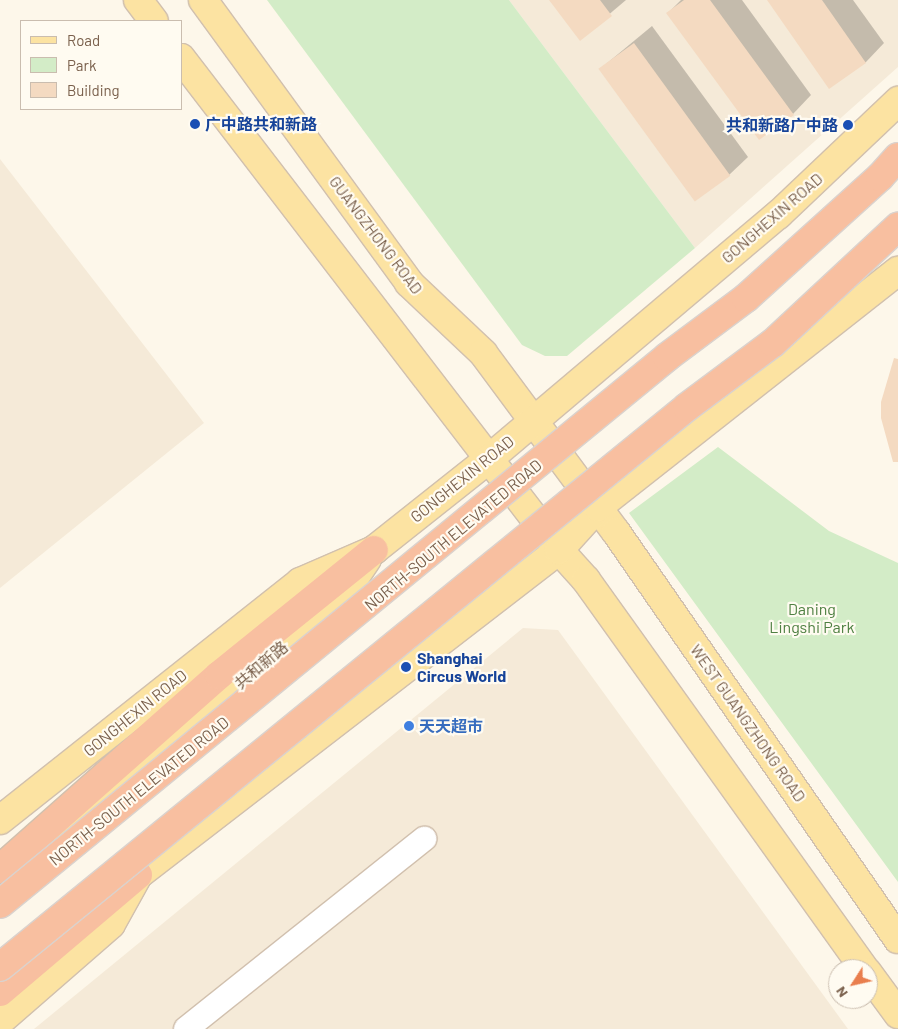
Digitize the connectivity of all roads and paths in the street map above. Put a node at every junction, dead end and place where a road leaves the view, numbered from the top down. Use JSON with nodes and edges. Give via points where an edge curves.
{"nodes":[{"id":1,"x":138,"y":0,"type":"edge"},
{"id":2,"x":203,"y":0,"type":"edge"},
{"id":3,"x":153,"y":20,"type":"edge"},
{"id":4,"x":182,"y":59,"type":"edge"},
{"id":5,"x":898,"y":101,"type":"edge"},
{"id":6,"x":898,"y":157,"type":"edge"},
{"id":7,"x":898,"y":227,"type":"edge"},
{"id":8,"x":898,"y":271,"type":"edge"},
{"id":9,"x":532,"y":421,"type":"junction"},
{"id":10,"x":490,"y":458,"type":"junction"},
{"id":11,"x":598,"y":507,"type":"junction"},
{"id":12,"x":374,"y":550,"type":"junction"},
{"id":13,"x":559,"y":550,"type":"junction"},
{"id":14,"x":0,"y":820,"type":"edge"},
{"id":15,"x":424,"y":839,"type":"dead end"},
{"id":16,"x":0,"y":869,"type":"edge"},
{"id":17,"x":138,"y":875,"type":"junction"},
{"id":18,"x":0,"y":886,"type":"edge"},
{"id":19,"x":0,"y":904,"type":"edge"},
{"id":20,"x":898,"y":940,"type":"edge"},
{"id":21,"x":858,"y":959,"type":"edge"},
{"id":22,"x":0,"y":968,"type":"edge"},
{"id":23,"x":878,"y":987,"type":"edge"},
{"id":24,"x":0,"y":992,"type":"edge"},
{"id":25,"x":898,"y":1014,"type":"edge"},
{"id":26,"x":0,"y":1021,"type":"edge"},
{"id":27,"x":186,"y":1029,"type":"edge"}],
"edges":[{"from":1,"to":3,"type":"main road"},
{"from":2,"to":9,"type":"main road","name":"GUANGZHONG ROAD","via":[[409,283],[482,353]]},
{"from":4,"to":10,"type":"main road"},
{"from":5,"to":9,"type":"main road","name":"GONGHEXIN ROAD","via":[[778,215]]},
{"from":6,"to":19,"type":"highway","name":"NORTH-SOUTH ELEVATED ROAD","bridge":true,"via":[[746,298],[667,357]]},
{"from":7,"to":22,"type":"highway","bridge":true,"via":[[773,343],[686,407]]},
{"from":8,"to":11,"type":"main road"},
{"from":9,"to":10,"type":"main road","name":"GONGHEXIN ROAD"},
{"from":9,"to":11,"type":"main road","name":"GUANGZHONG ROAD"},
{"from":10,"to":12,"type":"main road","name":"GONGHEXIN ROAD"},
{"from":10,"to":13,"type":"main road"},
{"from":11,"to":13,"type":"main road"},
{"from":11,"to":20,"type":"main road","name":"WEST GUANGZHONG ROAD"},
{"from":12,"to":14,"type":"main road","name":"GONGHEXIN ROAD","via":[[300,582]]},
{"from":12,"to":16,"type":"highway","via":[[219,675]]},
{"from":12,"to":18,"type":"main road","name":"共和新路","via":[[343,595]]},
{"from":13,"to":17,"type":"main road"},
{"from":13,"to":21,"type":"main road","via":[[586,580]]},
{"from":15,"to":27,"type":"street"},
{"from":17,"to":22,"type":"main road","via":[[70,911]]},
{"from":17,"to":24,"type":"highway"},
{"from":17,"to":26,"type":"main road","via":[[110,924]]},
{"from":23,"to":25,"type":"main road"}]}
